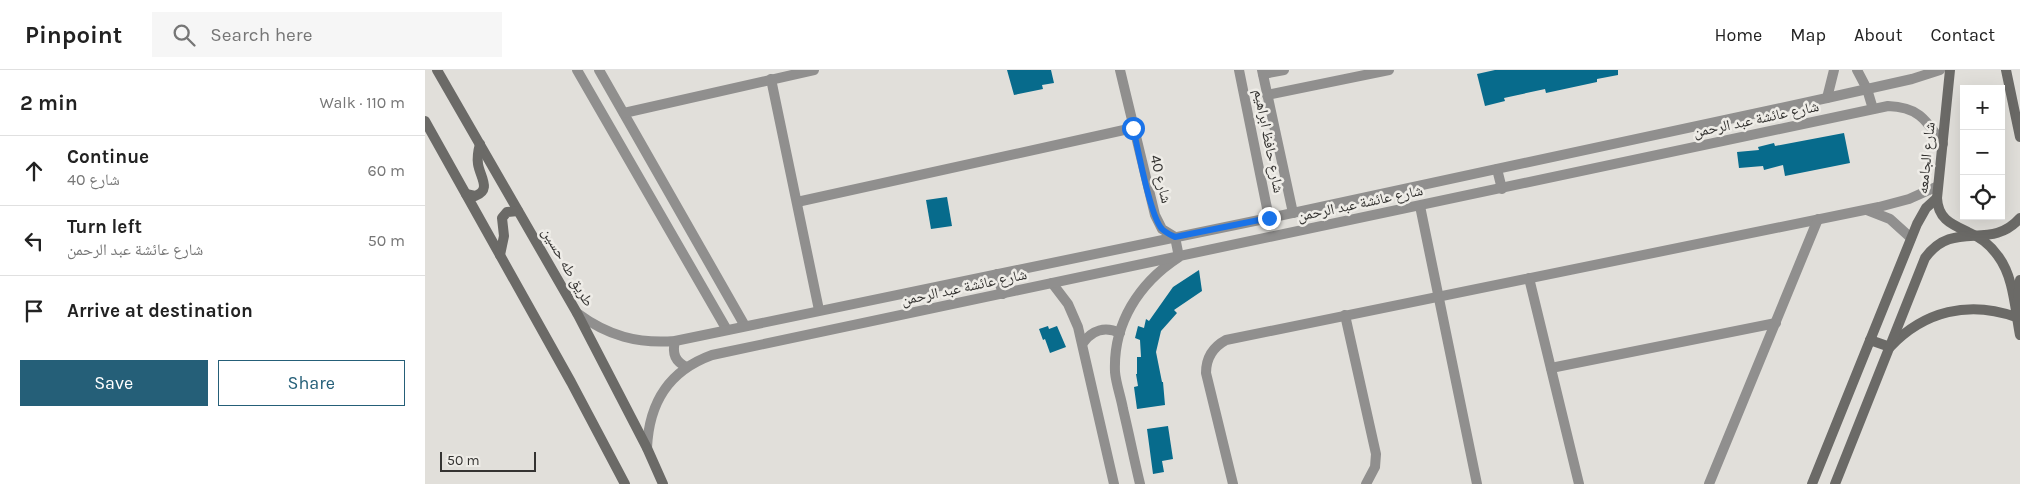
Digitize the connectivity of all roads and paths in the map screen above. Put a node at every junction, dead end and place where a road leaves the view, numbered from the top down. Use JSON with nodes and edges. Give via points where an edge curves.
{"nodes":[{"id":1,"x":437,"y":70,"type":"edge"},
{"id":2,"x":577,"y":70,"type":"edge"},
{"id":3,"x":599,"y":70,"type":"edge"},
{"id":4,"x":814,"y":70,"type":"edge"},
{"id":5,"x":1120,"y":70,"type":"edge"},
{"id":6,"x":1239,"y":70,"type":"edge"},
{"id":7,"x":1284,"y":70,"type":"edge"},
{"id":8,"x":1389,"y":70,"type":"edge"},
{"id":9,"x":1834,"y":70,"type":"edge"},
{"id":10,"x":1857,"y":70,"type":"edge"},
{"id":11,"x":1940,"y":70,"type":"edge"},
{"id":12,"x":1950,"y":70,"type":"edge"},
{"id":13,"x":2006,"y":70,"type":"edge"},
{"id":14,"x":1262,"y":72,"type":"edge"},
{"id":15,"x":771,"y":80,"type":"junction"},
{"id":16,"x":1867,"y":89,"type":"junction"},
{"id":17,"x":1267,"y":95,"type":"junction"},
{"id":18,"x":1827,"y":98,"type":"junction"},
{"id":19,"x":1873,"y":109,"type":"junction"},
{"id":20,"x":624,"y":113,"type":"junction"},
{"id":21,"x":425,"y":121,"type":"edge"},
{"id":22,"x":1133,"y":128,"type":"junction"},
{"id":23,"x":2020,"y":138,"type":"edge"},
{"id":24,"x":480,"y":144,"type":"junction"},
{"id":25,"x":1943,"y":144,"type":"junction"},
{"id":26,"x":1497,"y":169,"type":"junction"},
{"id":27,"x":1938,"y":186,"type":"junction"},
{"id":28,"x":1502,"y":189,"type":"junction"},
{"id":29,"x":466,"y":194,"type":"junction"},
{"id":30,"x":1937,"y":198,"type":"junction"},
{"id":31,"x":797,"y":202,"type":"junction"},
{"id":32,"x":1419,"y":206,"type":"junction"},
{"id":33,"x":1864,"y":210,"type":"junction"},
{"id":34,"x":519,"y":211,"type":"junction"},
{"id":35,"x":1293,"y":213,"type":"junction"},
{"id":36,"x":1269,"y":218,"type":"junction"},
{"id":37,"x":2020,"y":218,"type":"edge"},
{"id":38,"x":1818,"y":219,"type":"junction"},
{"id":39,"x":1976,"y":236,"type":"junction"},
{"id":40,"x":1175,"y":237,"type":"junction"},
{"id":41,"x":1911,"y":238,"type":"junction"},
{"id":42,"x":500,"y":254,"type":"junction"},
{"id":43,"x":1179,"y":257,"type":"junction"},
{"id":44,"x":997,"y":274,"type":"junction"},
{"id":45,"x":1529,"y":278,"type":"junction"},
{"id":46,"x":2020,"y":280,"type":"edge"},
{"id":47,"x":1052,"y":283,"type":"junction"},
{"id":48,"x":1003,"y":294,"type":"junction"},
{"id":49,"x":1438,"y":296,"type":"junction"},
{"id":50,"x":819,"y":310,"type":"junction"},
{"id":51,"x":577,"y":313,"type":"junction"},
{"id":52,"x":1345,"y":316,"type":"junction"},
{"id":53,"x":2016,"y":317,"type":"junction"},
{"id":54,"x":1776,"y":323,"type":"junction"},
{"id":55,"x":745,"y":326,"type":"junction"},
{"id":56,"x":727,"y":330,"type":"junction"},
{"id":57,"x":1120,"y":333,"type":"junction"},
{"id":58,"x":2020,"y":335,"type":"edge"},
{"id":59,"x":1870,"y":340,"type":"junction"},
{"id":60,"x":675,"y":341,"type":"junction"},
{"id":61,"x":1083,"y":343,"type":"junction"},
{"id":62,"x":1890,"y":348,"type":"junction"},
{"id":63,"x":687,"y":366,"type":"junction"},
{"id":64,"x":1551,"y":368,"type":"junction"},
{"id":65,"x":647,"y":448,"type":"junction"},
{"id":66,"x":625,"y":484,"type":"edge"},
{"id":67,"x":663,"y":484,"type":"edge"},
{"id":68,"x":1114,"y":484,"type":"edge"},
{"id":69,"x":1140,"y":484,"type":"edge"},
{"id":70,"x":1233,"y":484,"type":"edge"},
{"id":71,"x":1366,"y":484,"type":"edge"},
{"id":72,"x":1477,"y":484,"type":"edge"},
{"id":73,"x":1579,"y":484,"type":"edge"},
{"id":74,"x":1709,"y":484,"type":"edge"},
{"id":75,"x":1812,"y":484,"type":"edge"},
{"id":76,"x":1835,"y":484,"type":"edge"}],
"edges":[{"from":1,"to":24,"type":"street","name":"طريق طه حسين"},
{"from":2,"to":56,"type":"street"},
{"from":3,"to":20,"type":"street"},
{"from":4,"to":15,"type":"street"},
{"from":5,"to":22,"type":"street","name":"شارع 40"},
{"from":6,"to":36,"type":"street","name":"شارع حافظ ابراهيم"},
{"from":7,"to":14,"type":"street"},
{"from":8,"to":17,"type":"street"},
{"from":9,"to":18,"type":"street"},
{"from":10,"to":16,"type":"street"},
{"from":11,"to":16,"type":"street","name":"شارع عائشة عبد الرحمن"},
{"from":12,"to":25,"type":"street","name":"شارع الجامعه"},
{"from":13,"to":23,"type":"street"},
{"from":14,"to":17,"type":"street","name":"شارع حافظ ابراهيم"},
{"from":15,"to":20,"type":"street"},
{"from":15,"to":31,"type":"street"},
{"from":16,"to":18,"type":"street","name":"شارع عائشة عبد الرحمن"},
{"from":16,"to":19,"type":"street"},
{"from":17,"to":35,"type":"street","name":"شارع حافظ ابراهيم"},
{"from":18,"to":26,"type":"street","name":"شارع عائشة عبد الرحمن"},
{"from":19,"to":25,"type":"street","name":"شارع عائشة عبد الرحمن","via":[[1903,107],[1917,112]]},
{"from":19,"to":28,"type":"street","name":"شارع عائشة عبد الرحمن"},
{"from":20,"to":55,"type":"street"},
{"from":21,"to":29,"type":"street"},
{"from":22,"to":31,"type":"street"},
{"from":22,"to":40,"type":"street","name":"شارع 40","via":[[1155,215],[1162,229]]},
{"from":24,"to":29,"type":"street","via":[[477,158],[484,187],[475,196]]},
{"from":24,"to":34,"type":"street","name":"طريق طه حسين"},
{"from":25,"to":27,"type":"street","name":"شارع الجامعه"},
{"from":26,"to":28,"type":"street"},
{"from":26,"to":35,"type":"street","name":"شارع عائشة عبد الرحمن"},
{"from":27,"to":30,"type":"street","name":"شارع الجامعه"},
{"from":27,"to":33,"type":"street","via":[[1909,199]]},
{"from":28,"to":32,"type":"street","name":"شارع عائشة عبد الرحمن"},
{"from":29,"to":42,"type":"street"},
{"from":30,"to":39,"type":"street","name":"شارع الجامعه","via":[[1938,209],[1946,221]]},
{"from":30,"to":41,"type":"street","via":[[1921,216]]},
{"from":31,"to":50,"type":"street"},
{"from":32,"to":43,"type":"street","name":"شارع عائشة عبد الرحمن"},
{"from":32,"to":49,"type":"street"},
{"from":33,"to":38,"type":"street"},
{"from":33,"to":41,"type":"street","via":[[1890,219]]},
{"from":34,"to":42,"type":"street","via":[[507,212],[502,218],[504,236]]},
{"from":34,"to":51,"type":"street","name":"طريق طه حسين"},
{"from":35,"to":36,"type":"street","name":"شارع عائشة عبد الرحمن"},
{"from":36,"to":40,"type":"street","name":"شارع عائشة عبد الرحمن"},
{"from":37,"to":39,"type":"street","via":[[2002,231]]},
{"from":38,"to":45,"type":"street"},
{"from":38,"to":54,"type":"street"},
{"from":39,"to":53,"type":"street","name":"شارع الجامعه","via":[[1992,248],[2007,272]]},
{"from":39,"to":62,"type":"street","via":[[1951,237],[1925,258]]},
{"from":40,"to":43,"type":"street"},
{"from":40,"to":44,"type":"street","name":"شارع عائشة عبد الرحمن"},
{"from":41,"to":59,"type":"street"},
{"from":42,"to":66,"type":"street"},
{"from":43,"to":47,"type":"street","name":"شارع عائشة عبد الرحمن"},
{"from":43,"to":57,"type":"street","via":[[1145,284],[1130,307]]},
{"from":44,"to":48,"type":"street"},
{"from":44,"to":50,"type":"street","name":"شارع عائشة عبد الرحمن"},
{"from":45,"to":49,"type":"street"},
{"from":45,"to":64,"type":"street"},
{"from":46,"to":53,"type":"street"},
{"from":47,"to":48,"type":"street","name":"شارع عائشة عبد الرحمن"},
{"from":47,"to":61,"type":"street","via":[[1073,315]]},
{"from":48,"to":63,"type":"street","name":"شارع عائشة عبد الرحمن","via":[[712,355]]},
{"from":49,"to":52,"type":"street"},
{"from":49,"to":72,"type":"street"},
{"from":50,"to":55,"type":"street","name":"شارع عائشة عبد الرحمن"},
{"from":51,"to":60,"type":"street","name":"شارع عائشة عبد الرحمن","via":[[623,338],[641,342]]},
{"from":51,"to":65,"type":"street","name":"طريق طه حسين"},
{"from":52,"to":70,"type":"street","via":[[1226,340],[1212,350],[1206,373]]},
{"from":52,"to":71,"type":"street","via":[[1376,454],[1375,467]]},
{"from":53,"to":58,"type":"street","name":"شارع الجامعه"},
{"from":53,"to":62,"type":"street","via":[[1985,309],[1953,310],[1918,323]]},
{"from":54,"to":64,"type":"street"},
{"from":54,"to":74,"type":"street"},
{"from":55,"to":56,"type":"street","name":"شارع عائشة عبد الرحمن"},
{"from":56,"to":60,"type":"street","name":"شارع عائشة عبد الرحمن"},
{"from":57,"to":61,"type":"street","via":[[1108,329],[1096,331]]},
{"from":57,"to":69,"type":"street","via":[[1115,374]]},
{"from":59,"to":62,"type":"street"},
{"from":59,"to":75,"type":"street"},
{"from":60,"to":63,"type":"street","via":[[675,354],[679,362]]},
{"from":61,"to":68,"type":"street"},
{"from":62,"to":76,"type":"street"},
{"from":63,"to":65,"type":"street","name":"شارع عائشة عبد الرحمن","via":[[657,402],[651,417]]},
{"from":64,"to":73,"type":"street"},
{"from":65,"to":67,"type":"street","name":"طريق طه حسين"}]}
